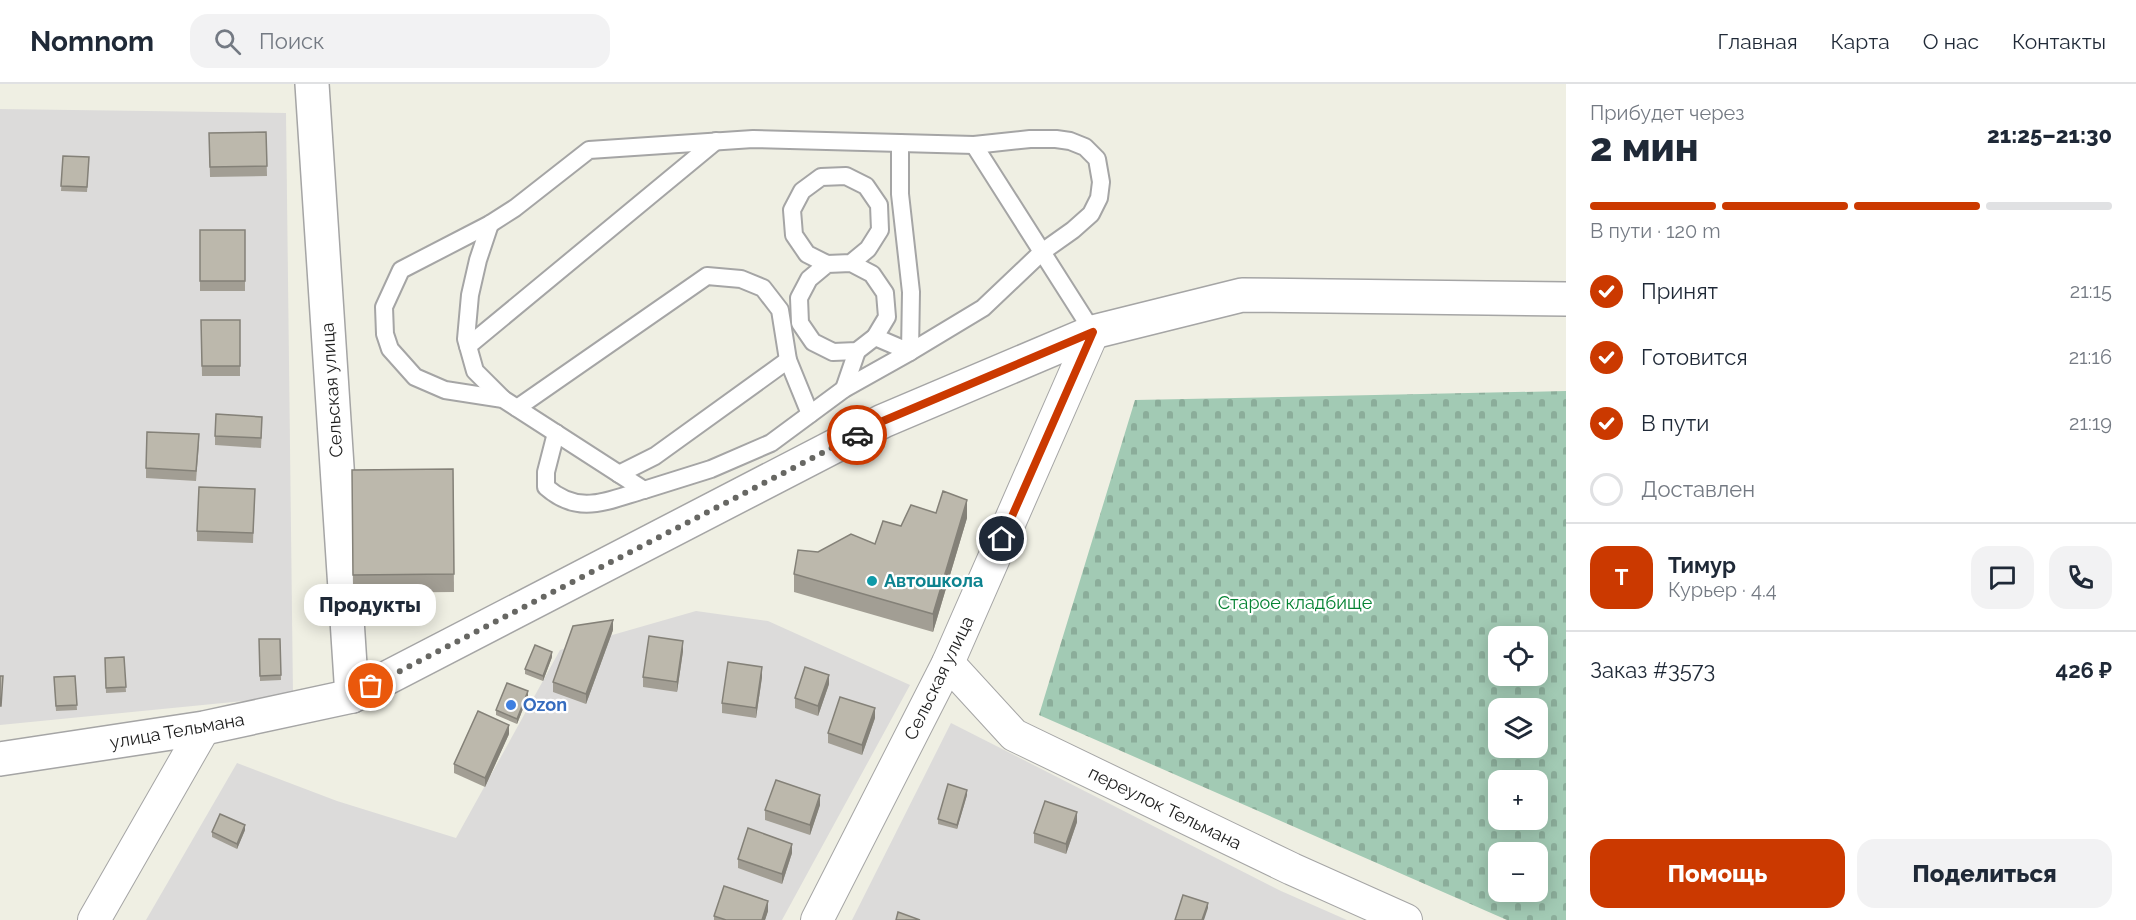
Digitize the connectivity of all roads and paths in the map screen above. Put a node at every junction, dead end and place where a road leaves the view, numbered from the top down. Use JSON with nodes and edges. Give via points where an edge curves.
{"nodes":[{"id":1,"x":312,"y":84,"type":"edge"},
{"id":2,"x":716,"y":141,"type":"junction"},
{"id":3,"x":900,"y":143,"type":"junction"},
{"id":4,"x":974,"y":145,"type":"junction"},
{"id":5,"x":490,"y":224,"type":"junction"},
{"id":6,"x":1042,"y":252,"type":"junction"},
{"id":7,"x":851,"y":262,"type":"junction"},
{"id":8,"x":826,"y":264,"type":"junction"},
{"id":9,"x":1566,"y":299,"type":"edge"},
{"id":10,"x":1093,"y":332,"type":"junction"},
{"id":11,"x":875,"y":337,"type":"junction"},
{"id":12,"x":468,"y":346,"type":"junction"},
{"id":13,"x":857,"y":351,"type":"junction"},
{"id":14,"x":910,"y":352,"type":"junction"},
{"id":15,"x":788,"y":360,"type":"junction"},
{"id":16,"x":844,"y":389,"type":"junction"},
{"id":17,"x":510,"y":403,"type":"junction"},
{"id":18,"x":810,"y":414,"type":"junction"},
{"id":19,"x":556,"y":433,"type":"junction"},
{"id":20,"x":619,"y":474,"type":"junction"},
{"id":21,"x":644,"y":490,"type":"junction"},
{"id":22,"x":948,"y":663,"type":"junction"},
{"id":23,"x":352,"y":696,"type":"junction"},
{"id":24,"x":204,"y":728,"type":"junction"},
{"id":25,"x":0,"y":759,"type":"edge"},
{"id":26,"x":94,"y":920,"type":"edge"},
{"id":27,"x":817,"y":920,"type":"edge"},
{"id":28,"x":1406,"y":920,"type":"edge"}],
"edges":[{"from":1,"to":23,"type":"street","name":"Сельская улица"},
{"from":2,"to":3,"type":"lane"},
{"from":2,"to":5,"type":"lane","via":[[589,150]]},
{"from":2,"to":12,"type":"lane"},
{"from":3,"to":4,"type":"lane"},
{"from":3,"to":14,"type":"lane"},
{"from":4,"to":6,"type":"lane"},
{"from":4,"to":6,"type":"lane","via":[[1056,139],[1084,147],[1097,159],[1101,183],[1091,214]]},
{"from":5,"to":12,"type":"lane","via":[[470,295]]},
{"from":5,"to":17,"type":"lane","via":[[401,270],[384,307],[385,334],[390,349],[415,377],[446,390]]},
{"from":6,"to":10,"type":"lane"},
{"from":6,"to":14,"type":"lane","via":[[983,308]]},
{"from":7,"to":8,"type":"lane"},
{"from":7,"to":8,"type":"lane","via":[[868,249],[880,230],[879,205],[866,186],[846,176],[821,177],[802,191],[792,210],[794,235],[807,254]]},
{"from":7,"to":11,"type":"lane","via":[[872,274],[885,292],[887,317]]},
{"from":8,"to":13,"type":"lane","via":[[809,279],[799,298],[800,323],[813,342],[833,352]]},
{"from":9,"to":10,"type":"street","name":"улица Тельмана","via":[[1242,295]]},
{"from":10,"to":22,"type":"street","name":"Сельская улица"},
{"from":10,"to":23,"type":"street","name":"улица Тельмана","via":[[883,421]]},
{"from":11,"to":13,"type":"lane"},
{"from":11,"to":14,"type":"lane"},
{"from":12,"to":17,"type":"lane","via":[[475,371]]},
{"from":13,"to":16,"type":"lane"},
{"from":14,"to":16,"type":"lane"},
{"from":15,"to":17,"type":"lane","via":[[780,310],[763,288],[741,279],[707,276]]},
{"from":15,"to":18,"type":"lane"},
{"from":15,"to":20,"type":"lane","via":[[655,456]]},
{"from":16,"to":18,"type":"lane"},
{"from":17,"to":19,"type":"lane"},
{"from":18,"to":21,"type":"lane","via":[[771,443],[711,469]]},
{"from":19,"to":20,"type":"lane"},
{"from":19,"to":21,"type":"lane","via":[[546,486],[556,496],[572,504],[589,505]]},
{"from":20,"to":21,"type":"lane"},
{"from":22,"to":27,"type":"street","name":"Сельская улица"},
{"from":22,"to":28,"type":"street","name":"переулок Тельмана","via":[[1014,735]]},
{"from":23,"to":24,"type":"street","name":"улица Тельмана"},
{"from":24,"to":25,"type":"street","name":"улица Тельмана"},
{"from":24,"to":26,"type":"street"}]}
